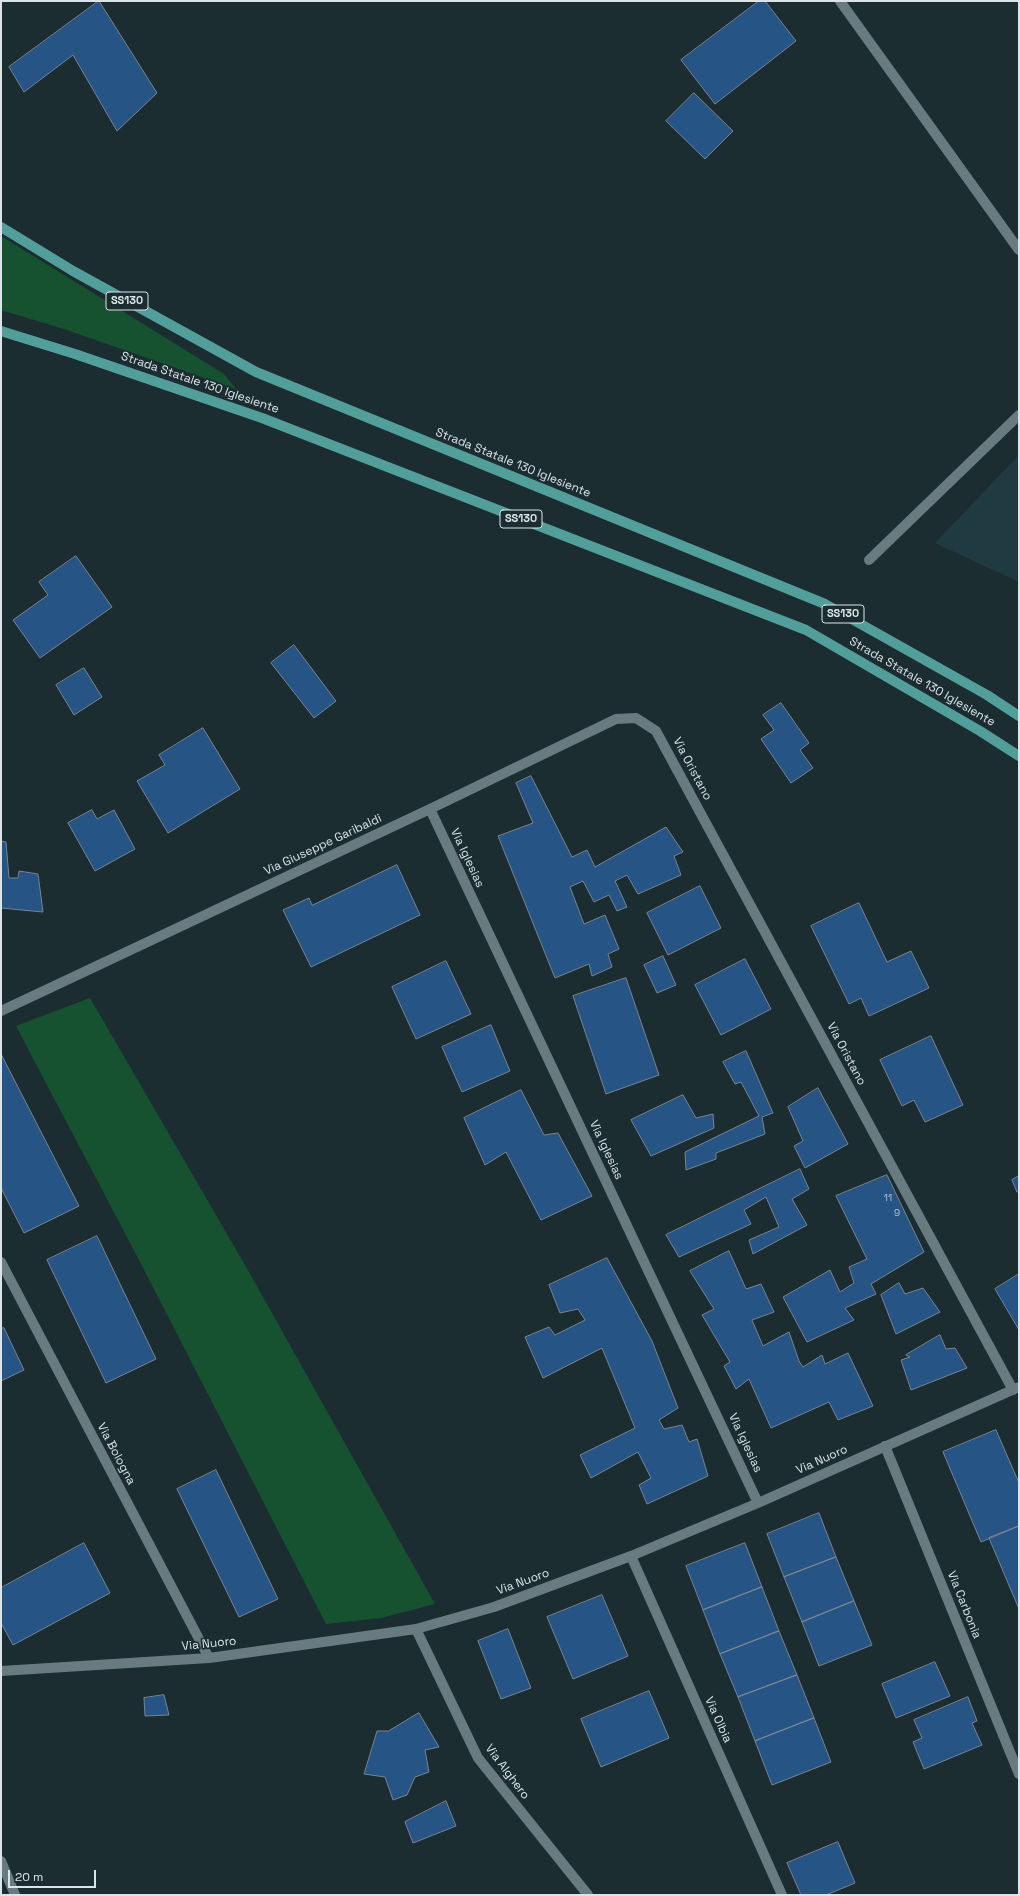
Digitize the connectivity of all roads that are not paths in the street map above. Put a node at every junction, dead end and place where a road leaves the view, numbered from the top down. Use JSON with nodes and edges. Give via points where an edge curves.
{"nodes":[{"id":1,"x":840,"y":1,"type":"edge"},
{"id":2,"x":1,"y":227,"type":"edge"},
{"id":3,"x":1019,"y":250,"type":"edge"},
{"id":4,"x":1,"y":331,"type":"edge"},
{"id":5,"x":1019,"y":415,"type":"edge"},
{"id":6,"x":869,"y":560,"type":"dead end"},
{"id":7,"x":1019,"y":716,"type":"edge"},
{"id":8,"x":656,"y":731,"type":"joint"},
{"id":9,"x":1019,"y":756,"type":"edge"},
{"id":10,"x":430,"y":809,"type":"junction"},
{"id":11,"x":1,"y":1011,"type":"edge"},
{"id":12,"x":1,"y":1262,"type":"edge"},
{"id":13,"x":5,"y":1281,"type":"edge"},
{"id":14,"x":1016,"y":1389,"type":"edge"},
{"id":15,"x":885,"y":1446,"type":"junction"},
{"id":16,"x":758,"y":1503,"type":"junction"},
{"id":17,"x":631,"y":1556,"type":"junction"},
{"id":18,"x":416,"y":1629,"type":"junction"},
{"id":19,"x":209,"y":1658,"type":"junction"},
{"id":20,"x":1,"y":1671,"type":"edge"},
{"id":21,"x":1019,"y":1774,"type":"edge"},
{"id":22,"x":1,"y":1861,"type":"edge"},
{"id":23,"x":15,"y":1895,"type":"edge"},
{"id":24,"x":588,"y":1895,"type":"edge"},
{"id":25,"x":782,"y":1895,"type":"edge"}],
"edges":[{"from":1,"to":3,"type":"street"},
{"from":2,"to":7,"type":"main road","name":"Strada Statale 130 Iglesiente","number":"SS130","via":[[73,271],[256,372],[825,604],[987,695]]},
{"from":4,"to":9,"type":"main road","name":"Strada Statale 130 Iglesiente","number":"SS130","via":[[262,418],[806,630]]},
{"from":5,"to":6,"type":"street"},
{"from":8,"to":10,"type":"street","name":"Via Giuseppe Garibaldi","via":[[636,718],[616,719]]},
{"from":8,"to":14,"type":"street","name":"Via Oristano"},
{"from":10,"to":11,"type":"street","name":"Via Giuseppe Garibaldi"},
{"from":10,"to":16,"type":"street","name":"Via Iglesias"},
{"from":12,"to":13,"type":"street","name":"Via Bologna"},
{"from":13,"to":19,"type":"street","name":"Via Bologna"},
{"from":14,"to":15,"type":"street","name":"Via Nuoro"},
{"from":15,"to":16,"type":"street","name":"Via Nuoro"},
{"from":15,"to":21,"type":"street","name":"Via Carbonia"},
{"from":16,"to":17,"type":"street","name":"Via Nuoro"},
{"from":17,"to":18,"type":"street","name":"Via Nuoro","via":[[494,1607]]},
{"from":17,"to":25,"type":"street","name":"Via Olbia"},
{"from":18,"to":19,"type":"street","name":"Via Nuoro"},
{"from":18,"to":24,"type":"street","name":"Via Alghero","via":[[478,1758]]},
{"from":19,"to":20,"type":"street","name":"Via Nuoro"},
{"from":22,"to":23,"type":"street"}]}
